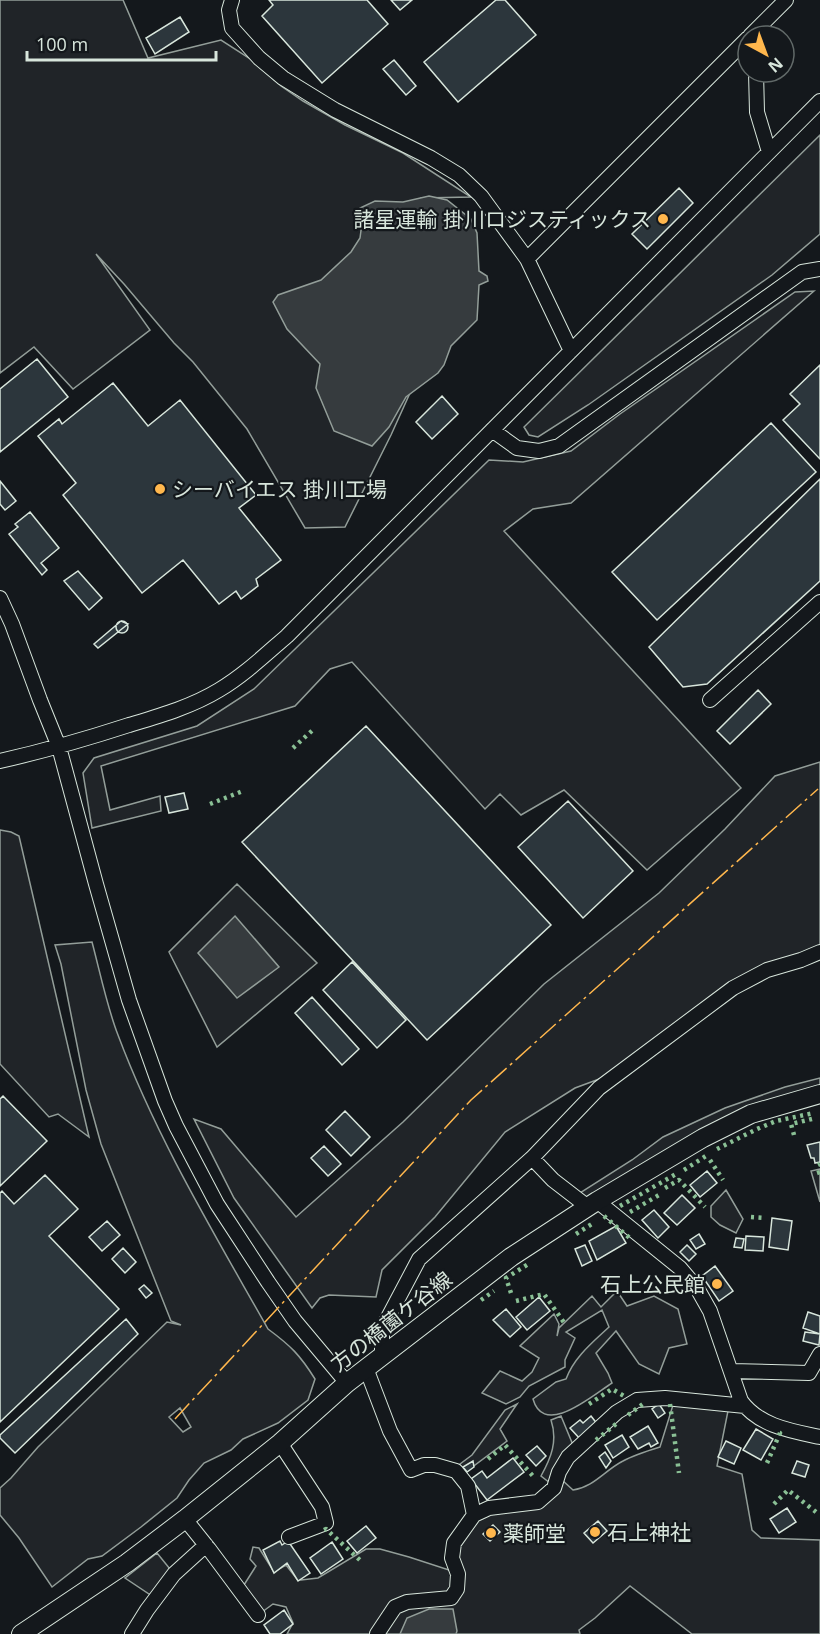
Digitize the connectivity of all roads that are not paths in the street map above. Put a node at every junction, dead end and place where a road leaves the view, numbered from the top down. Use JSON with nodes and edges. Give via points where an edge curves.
{"nodes":[{"id":1,"x":232,"y":0,"type":"edge"},
{"id":2,"x":786,"y":0,"type":"edge"},
{"id":3,"x":763,"y":24,"type":"edge"},
{"id":4,"x":736,"y":51,"type":"edge"},
{"id":5,"x":756,"y":84,"type":"edge"},
{"id":6,"x":820,"y":101,"type":"edge"},
{"id":7,"x":769,"y":152,"type":"junction"},
{"id":8,"x":527,"y":259,"type":"junction"},
{"id":9,"x":820,"y":269,"type":"edge"},
{"id":10,"x":571,"y":351,"type":"junction"},
{"id":11,"x":492,"y":430,"type":"junction"},
{"id":12,"x":0,"y":598,"type":"edge"},
{"id":13,"x":820,"y":602,"type":"edge"},
{"id":14,"x":710,"y":700,"type":"dead end"},
{"id":15,"x":59,"y":747,"type":"junction"},
{"id":16,"x":0,"y":761,"type":"edge"},
{"id":17,"x":820,"y":952,"type":"edge"},
{"id":18,"x":820,"y":1094,"type":"edge"},
{"id":19,"x":532,"y":1158,"type":"junction"},
{"id":20,"x":592,"y":1204,"type":"junction"},
{"id":21,"x":820,"y":1354,"type":"edge"},
{"id":22,"x":382,"y":1356,"type":"junction"},
{"id":23,"x":366,"y":1368,"type":"junction"},
{"id":24,"x":731,"y":1371,"type":"junction"},
{"id":25,"x":347,"y":1383,"type":"junction"},
{"id":26,"x":745,"y":1406,"type":"junction"},
{"id":27,"x":820,"y":1437,"type":"edge"},
{"id":28,"x":280,"y":1443,"type":"junction"},
{"id":29,"x":474,"y":1515,"type":"junction"},
{"id":30,"x":185,"y":1519,"type":"junction"},
{"id":31,"x":289,"y":1537,"type":"dead end"},
{"id":32,"x":206,"y":1545,"type":"junction"},
{"id":33,"x":258,"y":1615,"type":"dead end"},
{"id":34,"x":21,"y":1634,"type":"edge"},
{"id":35,"x":132,"y":1634,"type":"edge"},
{"id":36,"x":377,"y":1634,"type":"edge"}],
"edges":[{"from":1,"to":8,"type":"street","via":[[232,28],[259,58],[335,110],[459,175],[481,196]]},
{"from":2,"to":3,"type":"street"},
{"from":4,"to":8,"type":"street"},
{"from":5,"to":7,"type":"street","via":[[757,112]]},
{"from":6,"to":7,"type":"street"},
{"from":7,"to":10,"type":"street"},
{"from":8,"to":10,"type":"street"},
{"from":9,"to":11,"type":"street","via":[[802,272],[559,446],[539,451],[517,448]]},
{"from":10,"to":11,"type":"street"},
{"from":11,"to":15,"type":"street","via":[[253,666],[193,704]]},
{"from":12,"to":15,"type":"street"},
{"from":13,"to":14,"type":"street"},
{"from":15,"to":16,"type":"street"},
{"from":15,"to":25,"type":"street","via":[[129,1000],[176,1126],[217,1204],[268,1282]]},
{"from":17,"to":19,"type":"street","via":[[767,970],[733,988],[599,1088]]},
{"from":18,"to":20,"type":"main road","name":"方の橋薗ケ谷線","via":[[751,1114],[702,1138]]},
{"from":19,"to":20,"type":"street","via":[[554,1180]]},
{"from":19,"to":22,"type":"street","via":[[419,1259],[382,1329]]},
{"from":20,"to":22,"type":"main road","name":"方の橋薗ケ谷線","via":[[511,1257]]},
{"from":20,"to":24,"type":"street","via":[[680,1268],[697,1288],[710,1311]]},
{"from":21,"to":24,"type":"street","via":[[808,1373]]},
{"from":22,"to":23,"type":"main road","name":"方の橋薗ケ谷線"},
{"from":23,"to":25,"type":"main road","name":"方の橋薗ケ谷線"},
{"from":23,"to":29,"type":"street","via":[[390,1431],[411,1470],[435,1465],[456,1471],[468,1486]]},
{"from":24,"to":26,"type":"street"},
{"from":25,"to":28,"type":"main road","name":"方の橋薗ケ谷線"},
{"from":26,"to":27,"type":"street","via":[[765,1422]]},
{"from":26,"to":29,"type":"street","via":[[665,1398],[637,1400],[617,1412],[568,1457],[554,1488],[538,1502],[489,1508]]},
{"from":28,"to":30,"type":"main road","name":"方の橋薗ケ谷線"},
{"from":28,"to":31,"type":"street","via":[[322,1507],[326,1523]]},
{"from":29,"to":36,"type":"street","via":[[454,1543],[452,1558],[458,1574],[457,1589],[451,1598],[395,1606]]},
{"from":30,"to":32,"type":"street"},
{"from":30,"to":34,"type":"main road","name":"方の橋薗ケ谷線"},
{"from":32,"to":33,"type":"street"},
{"from":32,"to":35,"type":"street","via":[[174,1574]]}]}
